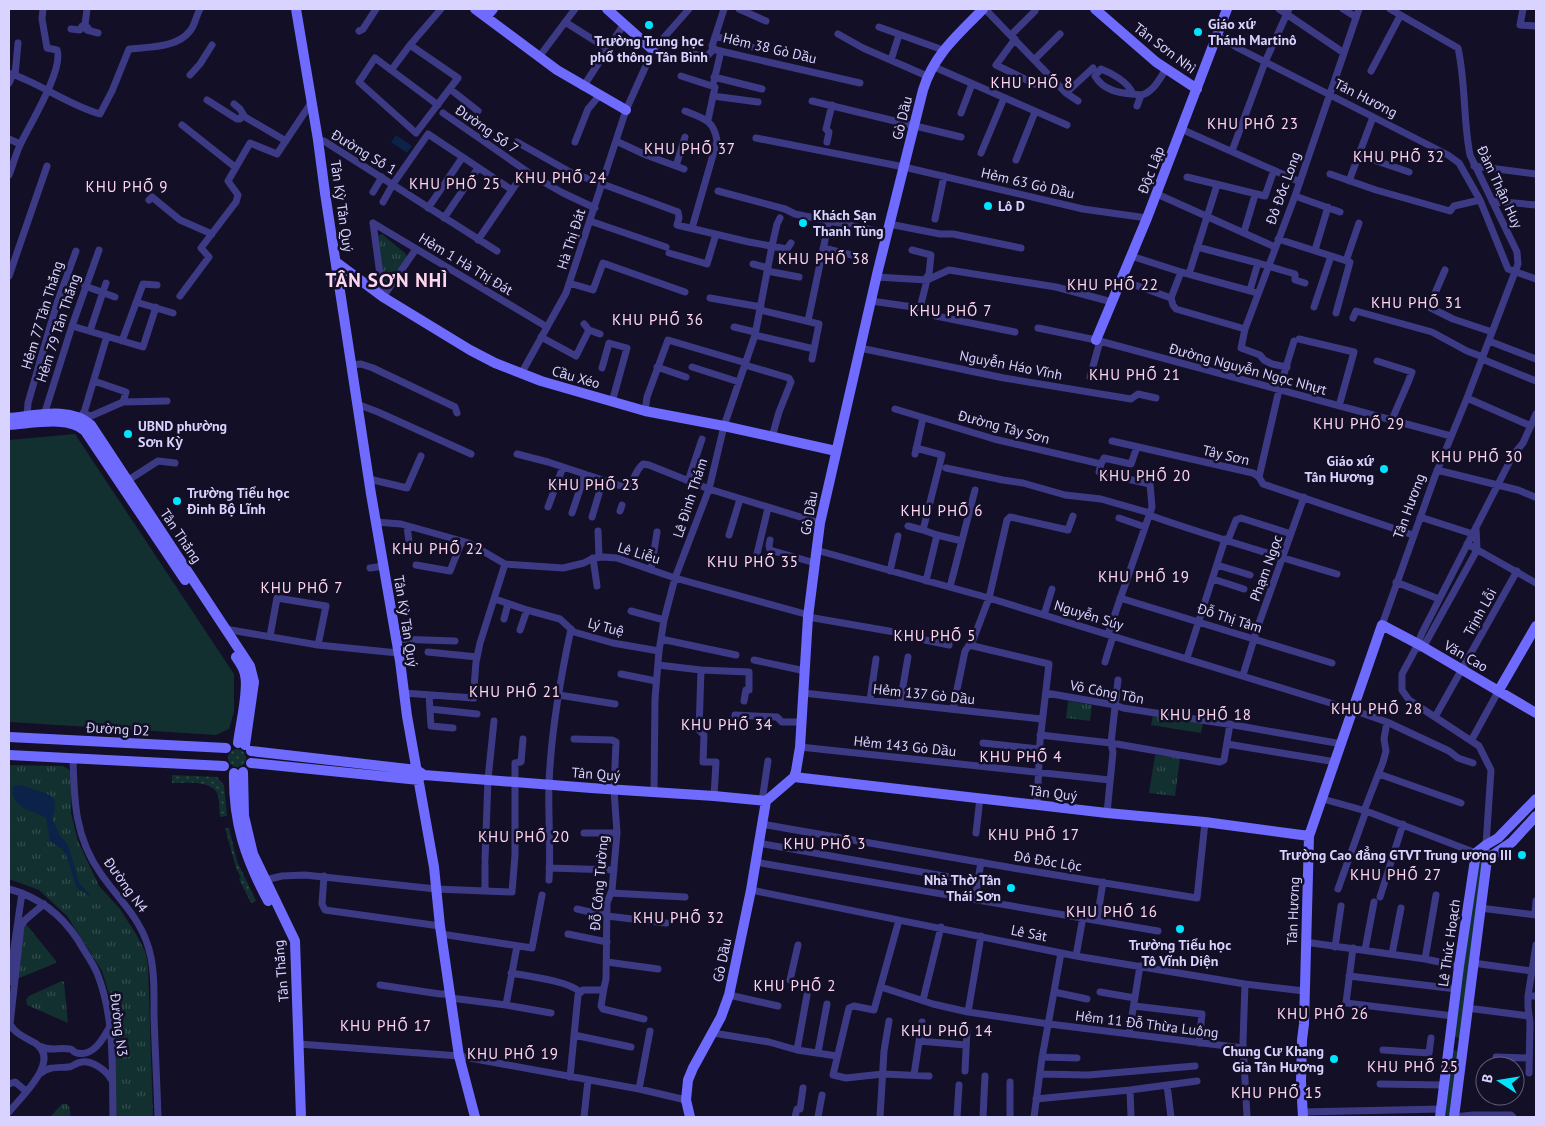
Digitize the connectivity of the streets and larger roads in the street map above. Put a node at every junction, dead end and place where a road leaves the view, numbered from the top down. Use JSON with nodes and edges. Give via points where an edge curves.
{"nodes":[{"id":1,"x":42,"y":9,"type":"edge"},
{"id":2,"x":87,"y":9,"type":"edge"},
{"id":3,"x":198,"y":9,"type":"edge"},
{"id":4,"x":296,"y":9,"type":"edge"},
{"id":5,"x":376,"y":9,"type":"edge"},
{"id":6,"x":441,"y":9,"type":"edge"},
{"id":7,"x":493,"y":9,"type":"edge"},
{"id":8,"x":575,"y":9,"type":"edge"},
{"id":9,"x":608,"y":9,"type":"edge"},
{"id":10,"x":689,"y":9,"type":"edge"},
{"id":11,"x":724,"y":9,"type":"edge"},
{"id":12,"x":739,"y":9,"type":"edge"},
{"id":13,"x":984,"y":9,"type":"edge"},
{"id":14,"x":1095,"y":9,"type":"edge"},
{"id":15,"x":1228,"y":9,"type":"edge"},
{"id":16,"x":1279,"y":9,"type":"edge"},
{"id":17,"x":1343,"y":9,"type":"edge"},
{"id":18,"x":1359,"y":9,"type":"edge"},
{"id":19,"x":1390,"y":9,"type":"edge"},
{"id":20,"x":1523,"y":9,"type":"edge"},
{"id":21,"x":1035,"y":11,"type":"dead end"},
{"id":22,"x":482,"y":12,"type":"edge"},
{"id":23,"x":1288,"y":12,"type":"edge"},
{"id":24,"x":1400,"y":16,"type":"junction"},
{"id":25,"x":1356,"y":17,"type":"junction"},
{"id":26,"x":766,"y":21,"type":"dead end"},
{"id":27,"x":565,"y":22,"type":"junction"},
{"id":28,"x":624,"y":24,"type":"junction"},
{"id":29,"x":85,"y":25,"type":"junction"},
{"id":30,"x":1536,"y":26,"type":"edge"},
{"id":31,"x":879,"y":27,"type":"dead end"},
{"id":32,"x":71,"y":29,"type":"dead end"},
{"id":33,"x":359,"y":31,"type":"dead end"},
{"id":34,"x":98,"y":33,"type":"dead end"},
{"id":35,"x":838,"y":34,"type":"dead end"},
{"id":36,"x":1060,"y":34,"type":"dead end"},
{"id":37,"x":899,"y":35,"type":"junction"},
{"id":38,"x":715,"y":36,"type":"junction"},
{"id":39,"x":1217,"y":36,"type":"junction"},
{"id":40,"x":1013,"y":37,"type":"junction"},
{"id":41,"x":18,"y":43,"type":"dead end"},
{"id":42,"x":212,"y":45,"type":"dead end"},
{"id":43,"x":410,"y":45,"type":"junction"},
{"id":44,"x":752,"y":47,"type":"dead end"},
{"id":45,"x":713,"y":48,"type":"junction"},
{"id":46,"x":608,"y":49,"type":"junction"},
{"id":47,"x":653,"y":50,"type":"junction"},
{"id":48,"x":943,"y":50,"type":"junction"},
{"id":49,"x":721,"y":51,"type":"junction"},
{"id":50,"x":689,"y":53,"type":"dead end"},
{"id":51,"x":1344,"y":53,"type":"junction"},
{"id":52,"x":539,"y":57,"type":"junction"},
{"id":53,"x":891,"y":60,"type":"junction"},
{"id":54,"x":1034,"y":60,"type":"junction"},
{"id":55,"x":1265,"y":62,"type":"junction"},
{"id":56,"x":1093,"y":68,"type":"dead end"},
{"id":57,"x":392,"y":69,"type":"junction"},
{"id":58,"x":1166,"y":69,"type":"junction"},
{"id":59,"x":930,"y":71,"type":"junction"},
{"id":60,"x":1371,"y":71,"type":"dead end"},
{"id":61,"x":12,"y":74,"type":"edge"},
{"id":62,"x":190,"y":75,"type":"dead end"},
{"id":63,"x":681,"y":76,"type":"dead end"},
{"id":64,"x":714,"y":77,"type":"junction"},
{"id":65,"x":860,"y":83,"type":"dead end"},
{"id":66,"x":9,"y":84,"type":"edge"},
{"id":67,"x":972,"y":84,"type":"junction"},
{"id":68,"x":1037,"y":85,"type":"dead end"},
{"id":69,"x":583,"y":86,"type":"junction"},
{"id":70,"x":714,"y":86,"type":"junction"},
{"id":71,"x":762,"y":88,"type":"dead end"},
{"id":72,"x":1197,"y":88,"type":"junction"},
{"id":73,"x":450,"y":89,"type":"junction"},
{"id":74,"x":48,"y":91,"type":"junction"},
{"id":75,"x":1066,"y":93,"type":"junction"},
{"id":76,"x":1133,"y":94,"type":"junction"},
{"id":77,"x":1141,"y":95,"type":"junction"},
{"id":78,"x":1330,"y":95,"type":"junction"},
{"id":79,"x":599,"y":96,"type":"junction"},
{"id":80,"x":713,"y":96,"type":"junction"},
{"id":81,"x":1004,"y":98,"type":"junction"},
{"id":82,"x":207,"y":100,"type":"dead end"},
{"id":83,"x":812,"y":101,"type":"dead end"},
{"id":84,"x":1078,"y":101,"type":"dead end"},
{"id":85,"x":758,"y":102,"type":"dead end"},
{"id":86,"x":311,"y":103,"type":"junction"},
{"id":87,"x":234,"y":104,"type":"dead end"},
{"id":88,"x":438,"y":105,"type":"junction"},
{"id":89,"x":832,"y":106,"type":"junction"},
{"id":90,"x":1137,"y":106,"type":"dead end"},
{"id":91,"x":626,"y":110,"type":"junction"},
{"id":92,"x":478,"y":111,"type":"dead end"},
{"id":93,"x":685,"y":111,"type":"dead end"},
{"id":94,"x":1035,"y":112,"type":"junction"},
{"id":95,"x":443,"y":113,"type":"dead end"},
{"id":96,"x":960,"y":113,"type":"dead end"},
{"id":97,"x":243,"y":114,"type":"junction"},
{"id":98,"x":1373,"y":117,"type":"junction"},
{"id":99,"x":708,"y":120,"type":"junction"},
{"id":100,"x":182,"y":125,"type":"dead end"},
{"id":101,"x":914,"y":125,"type":"junction"},
{"id":102,"x":1067,"y":125,"type":"dead end"},
{"id":103,"x":1182,"y":129,"type":"junction"},
{"id":104,"x":685,"y":137,"type":"dead end"},
{"id":105,"x":961,"y":137,"type":"dead end"},
{"id":106,"x":756,"y":138,"type":"dead end"},
{"id":107,"x":9,"y":139,"type":"edge"},
{"id":108,"x":318,"y":140,"type":"junction"},
{"id":109,"x":286,"y":141,"type":"junction"},
{"id":110,"x":616,"y":141,"type":"junction"},
{"id":111,"x":517,"y":142,"type":"dead end"},
{"id":112,"x":575,"y":142,"type":"dead end"},
{"id":113,"x":827,"y":142,"type":"dead end"},
{"id":114,"x":20,"y":144,"type":"junction"},
{"id":115,"x":1232,"y":151,"type":"junction"},
{"id":116,"x":980,"y":153,"type":"dead end"},
{"id":117,"x":1359,"y":156,"type":"junction"},
{"id":118,"x":1470,"y":156,"type":"junction"},
{"id":119,"x":462,"y":158,"type":"junction"},
{"id":120,"x":1016,"y":160,"type":"dead end"},
{"id":121,"x":1459,"y":163,"type":"junction"},
{"id":122,"x":47,"y":166,"type":"dead end"},
{"id":123,"x":676,"y":166,"type":"junction"},
{"id":124,"x":1474,"y":166,"type":"junction"},
{"id":125,"x":235,"y":167,"type":"junction"},
{"id":126,"x":904,"y":167,"type":"junction"},
{"id":127,"x":478,"y":168,"type":"junction"},
{"id":128,"x":684,"y":169,"type":"dead end"},
{"id":129,"x":1274,"y":170,"type":"junction"},
{"id":130,"x":525,"y":171,"type":"junction"},
{"id":131,"x":1409,"y":172,"type":"dead end"},
{"id":132,"x":1330,"y":174,"type":"dead end"},
{"id":133,"x":1536,"y":174,"type":"edge"},
{"id":134,"x":9,"y":175,"type":"edge"},
{"id":135,"x":944,"y":176,"type":"junction"},
{"id":136,"x":382,"y":177,"type":"junction"},
{"id":137,"x":1187,"y":177,"type":"dead end"},
{"id":138,"x":1350,"y":181,"type":"junction"},
{"id":139,"x":1300,"y":182,"type":"junction"},
{"id":140,"x":393,"y":184,"type":"junction"},
{"id":141,"x":603,"y":184,"type":"junction"},
{"id":142,"x":1217,"y":185,"type":"junction"},
{"id":143,"x":512,"y":190,"type":"junction"},
{"id":144,"x":718,"y":191,"type":"dead end"},
{"id":145,"x":373,"y":192,"type":"dead end"},
{"id":146,"x":1157,"y":194,"type":"junction"},
{"id":147,"x":1255,"y":195,"type":"junction"},
{"id":148,"x":1295,"y":196,"type":"junction"},
{"id":149,"x":149,"y":200,"type":"dead end"},
{"id":150,"x":1480,"y":200,"type":"junction"},
{"id":151,"x":1492,"y":201,"type":"junction"},
{"id":152,"x":383,"y":202,"type":"dead end"},
{"id":153,"x":1536,"y":206,"type":"edge"},
{"id":154,"x":428,"y":208,"type":"junction"},
{"id":155,"x":595,"y":208,"type":"junction"},
{"id":156,"x":1328,"y":208,"type":"junction"},
{"id":157,"x":1340,"y":212,"type":"dead end"},
{"id":158,"x":1206,"y":216,"type":"junction"},
{"id":159,"x":444,"y":218,"type":"junction"},
{"id":160,"x":780,"y":218,"type":"dead end"},
{"id":161,"x":1148,"y":218,"type":"junction"},
{"id":162,"x":935,"y":219,"type":"dead end"},
{"id":163,"x":590,"y":221,"type":"junction"},
{"id":164,"x":829,"y":221,"type":"junction"},
{"id":165,"x":1358,"y":223,"type":"dead end"},
{"id":166,"x":692,"y":228,"type":"junction"},
{"id":167,"x":888,"y":229,"type":"junction"},
{"id":168,"x":1244,"y":232,"type":"junction"},
{"id":169,"x":212,"y":234,"type":"junction"},
{"id":170,"x":716,"y":234,"type":"junction"},
{"id":171,"x":1278,"y":239,"type":"junction"},
{"id":172,"x":478,"y":240,"type":"junction"},
{"id":173,"x":791,"y":243,"type":"dead end"},
{"id":174,"x":772,"y":246,"type":"junction"},
{"id":175,"x":1197,"y":247,"type":"junction"},
{"id":176,"x":1274,"y":247,"type":"junction"},
{"id":177,"x":823,"y":248,"type":"junction"},
{"id":178,"x":1021,"y":248,"type":"dead end"},
{"id":179,"x":416,"y":249,"type":"junction"},
{"id":180,"x":99,"y":250,"type":"dead end"},
{"id":181,"x":912,"y":250,"type":"dead end"},
{"id":182,"x":1315,"y":250,"type":"junction"},
{"id":183,"x":76,"y":251,"type":"dead end"},
{"id":184,"x":497,"y":251,"type":"dead end"},
{"id":185,"x":856,"y":256,"type":"dead end"},
{"id":186,"x":1132,"y":256,"type":"junction"},
{"id":187,"x":1331,"y":256,"type":"junction"},
{"id":188,"x":1346,"y":261,"type":"junction"},
{"id":189,"x":336,"y":262,"type":"junction"},
{"id":190,"x":1258,"y":263,"type":"junction"},
{"id":191,"x":754,"y":264,"type":"dead end"},
{"id":192,"x":1267,"y":266,"type":"junction"},
{"id":193,"x":768,"y":269,"type":"junction"},
{"id":194,"x":1444,"y":270,"type":"dead end"},
{"id":195,"x":1181,"y":272,"type":"junction"},
{"id":196,"x":1516,"y":272,"type":"junction"},
{"id":197,"x":1189,"y":274,"type":"junction"},
{"id":198,"x":9,"y":276,"type":"edge"},
{"id":199,"x":799,"y":277,"type":"dead end"},
{"id":200,"x":876,"y":277,"type":"junction"},
{"id":201,"x":1536,"y":279,"type":"edge"},
{"id":202,"x":926,"y":280,"type":"junction"},
{"id":203,"x":1121,"y":280,"type":"junction"},
{"id":204,"x":106,"y":283,"type":"dead end"},
{"id":205,"x":570,"y":283,"type":"junction"},
{"id":206,"x":1305,"y":283,"type":"dead end"},
{"id":207,"x":157,"y":285,"type":"dead end"},
{"id":208,"x":85,"y":286,"type":"junction"},
{"id":209,"x":1250,"y":290,"type":"junction"},
{"id":210,"x":685,"y":292,"type":"dead end"},
{"id":211,"x":102,"y":293,"type":"junction"},
{"id":212,"x":1258,"y":293,"type":"junction"},
{"id":213,"x":180,"y":296,"type":"dead end"},
{"id":214,"x":115,"y":297,"type":"dead end"},
{"id":215,"x":383,"y":297,"type":"junction"},
{"id":216,"x":710,"y":298,"type":"dead end"},
{"id":217,"x":1171,"y":298,"type":"junction"},
{"id":218,"x":871,"y":301,"type":"junction"},
{"id":219,"x":136,"y":302,"type":"junction"},
{"id":220,"x":1112,"y":302,"type":"junction"},
{"id":221,"x":156,"y":307,"type":"junction"},
{"id":222,"x":1314,"y":307,"type":"dead end"},
{"id":223,"x":920,"y":308,"type":"junction"},
{"id":224,"x":760,"y":309,"type":"junction"},
{"id":225,"x":173,"y":313,"type":"dead end"},
{"id":226,"x":1336,"y":313,"type":"dead end"},
{"id":227,"x":1353,"y":318,"type":"dead end"},
{"id":228,"x":808,"y":321,"type":"junction"},
{"id":229,"x":72,"y":326,"type":"junction"},
{"id":230,"x":734,"y":326,"type":"dead end"},
{"id":231,"x":547,"y":327,"type":"junction"},
{"id":232,"x":1038,"y":328,"type":"dead end"},
{"id":233,"x":1245,"y":329,"type":"junction"},
{"id":234,"x":90,"y":331,"type":"junction"},
{"id":235,"x":1015,"y":332,"type":"dead end"},
{"id":236,"x":1492,"y":332,"type":"junction"},
{"id":237,"x":755,"y":333,"type":"junction"},
{"id":238,"x":600,"y":334,"type":"dead end"},
{"id":239,"x":107,"y":336,"type":"junction"},
{"id":240,"x":541,"y":337,"type":"junction"},
{"id":241,"x":122,"y":341,"type":"junction"},
{"id":242,"x":1098,"y":341,"type":"junction"},
{"id":243,"x":1489,"y":341,"type":"junction"},
{"id":244,"x":860,"y":348,"type":"junction"},
{"id":245,"x":814,"y":349,"type":"junction"},
{"id":246,"x":1482,"y":358,"type":"junction"},
{"id":247,"x":812,"y":359,"type":"dead end"},
{"id":248,"x":1536,"y":359,"type":"edge"},
{"id":249,"x":1377,"y":361,"type":"dead end"},
{"id":250,"x":746,"y":364,"type":"junction"},
{"id":251,"x":351,"y":365,"type":"junction"},
{"id":252,"x":657,"y":367,"type":"junction"},
{"id":253,"x":1287,"y":367,"type":"junction"},
{"id":254,"x":602,"y":368,"type":"dead end"},
{"id":255,"x":692,"y":368,"type":"dead end"},
{"id":256,"x":522,"y":374,"type":"junction"},
{"id":257,"x":686,"y":377,"type":"dead end"},
{"id":258,"x":1090,"y":377,"type":"dead end"},
{"id":259,"x":1536,"y":381,"type":"edge"},
{"id":260,"x":94,"y":382,"type":"junction"},
{"id":261,"x":739,"y":382,"type":"junction"},
{"id":262,"x":1280,"y":390,"type":"junction"},
{"id":263,"x":1156,"y":398,"type":"dead end"},
{"id":264,"x":1467,"y":398,"type":"junction"},
{"id":265,"x":167,"y":401,"type":"dead end"},
{"id":266,"x":122,"y":402,"type":"junction"},
{"id":267,"x":612,"y":402,"type":"junction"},
{"id":268,"x":357,"y":404,"type":"junction"},
{"id":269,"x":1339,"y":406,"type":"junction"},
{"id":270,"x":895,"y":409,"type":"dead end"},
{"id":271,"x":646,"y":412,"type":"junction"},
{"id":272,"x":457,"y":413,"type":"dead end"},
{"id":273,"x":1536,"y":414,"type":"edge"},
{"id":274,"x":27,"y":417,"type":"junction"},
{"id":275,"x":9,"y":418,"type":"edge"},
{"id":276,"x":923,"y":418,"type":"junction"},
{"id":277,"x":45,"y":419,"type":"junction"},
{"id":278,"x":82,"y":419,"type":"junction"},
{"id":279,"x":1392,"y":420,"type":"junction"},
{"id":280,"x":9,"y":426,"type":"edge"},
{"id":281,"x":724,"y":426,"type":"junction"},
{"id":282,"x":1531,"y":426,"type":"junction"},
{"id":283,"x":1451,"y":436,"type":"junction"},
{"id":284,"x":772,"y":437,"type":"junction"},
{"id":285,"x":702,"y":439,"type":"dead end"},
{"id":286,"x":1112,"y":441,"type":"dead end"},
{"id":287,"x":1137,"y":447,"type":"junction"},
{"id":288,"x":836,"y":451,"type":"junction"},
{"id":289,"x":471,"y":454,"type":"dead end"},
{"id":290,"x":517,"y":454,"type":"dead end"},
{"id":291,"x":422,"y":456,"type":"dead end"},
{"id":292,"x":1102,"y":461,"type":"junction"},
{"id":293,"x":175,"y":463,"type":"dead end"},
{"id":294,"x":563,"y":467,"type":"junction"},
{"id":295,"x":946,"y":468,"type":"dead end"},
{"id":296,"x":1437,"y":470,"type":"junction"},
{"id":297,"x":585,"y":474,"type":"junction"},
{"id":298,"x":1259,"y":477,"type":"junction"},
{"id":299,"x":369,"y":478,"type":"junction"},
{"id":300,"x":603,"y":480,"type":"junction"},
{"id":301,"x":127,"y":481,"type":"junction"},
{"id":302,"x":688,"y":481,"type":"junction"},
{"id":303,"x":1497,"y":485,"type":"junction"},
{"id":304,"x":709,"y":489,"type":"junction"},
{"id":305,"x":975,"y":490,"type":"dead end"},
{"id":306,"x":1304,"y":497,"type":"junction"},
{"id":307,"x":1535,"y":497,"type":"dead end"},
{"id":308,"x":740,"y":499,"type":"junction"},
{"id":309,"x":548,"y":507,"type":"dead end"},
{"id":310,"x":768,"y":508,"type":"junction"},
{"id":311,"x":572,"y":513,"type":"dead end"},
{"id":312,"x":1150,"y":514,"type":"junction"},
{"id":313,"x":1072,"y":516,"type":"dead end"},
{"id":314,"x":592,"y":517,"type":"dead end"},
{"id":315,"x":1420,"y":517,"type":"junction"},
{"id":316,"x":1119,"y":518,"type":"dead end"},
{"id":317,"x":376,"y":522,"type":"junction"},
{"id":318,"x":820,"y":523,"type":"junction"},
{"id":319,"x":407,"y":526,"type":"junction"},
{"id":320,"x":908,"y":526,"type":"dead end"},
{"id":321,"x":1145,"y":527,"type":"junction"},
{"id":322,"x":923,"y":530,"type":"junction"},
{"id":323,"x":598,"y":531,"type":"dead end"},
{"id":324,"x":657,"y":532,"type":"dead end"},
{"id":325,"x":1291,"y":534,"type":"junction"},
{"id":326,"x":1474,"y":534,"type":"junction"},
{"id":327,"x":730,"y":535,"type":"dead end"},
{"id":328,"x":938,"y":535,"type":"junction"},
{"id":329,"x":1413,"y":535,"type":"junction"},
{"id":330,"x":898,"y":536,"type":"dead end"},
{"id":331,"x":770,"y":540,"type":"dead end"},
{"id":332,"x":1227,"y":540,"type":"junction"},
{"id":333,"x":462,"y":541,"type":"junction"},
{"id":334,"x":962,"y":541,"type":"junction"},
{"id":335,"x":409,"y":542,"type":"dead end"},
{"id":336,"x":1467,"y":544,"type":"junction"},
{"id":337,"x":816,"y":550,"type":"junction"},
{"id":338,"x":1477,"y":550,"type":"junction"},
{"id":339,"x":1282,"y":557,"type":"junction"},
{"id":340,"x":596,"y":558,"type":"junction"},
{"id":341,"x":756,"y":558,"type":"dead end"},
{"id":342,"x":505,"y":564,"type":"junction"},
{"id":343,"x":815,"y":564,"type":"junction"},
{"id":344,"x":416,"y":565,"type":"dead end"},
{"id":345,"x":1217,"y":565,"type":"junction"},
{"id":346,"x":384,"y":566,"type":"junction"},
{"id":347,"x":370,"y":568,"type":"dead end"},
{"id":348,"x":651,"y":570,"type":"junction"},
{"id":349,"x":890,"y":571,"type":"junction"},
{"id":350,"x":1517,"y":572,"type":"junction"},
{"id":351,"x":1337,"y":574,"type":"dead end"},
{"id":352,"x":1250,"y":575,"type":"dead end"},
{"id":353,"x":675,"y":578,"type":"junction"},
{"id":354,"x":1213,"y":579,"type":"junction"},
{"id":355,"x":926,"y":581,"type":"junction"},
{"id":356,"x":1396,"y":582,"type":"junction"},
{"id":357,"x":1536,"y":583,"type":"edge"},
{"id":358,"x":598,"y":586,"type":"dead end"},
{"id":359,"x":950,"y":587,"type":"junction"},
{"id":360,"x":1244,"y":589,"type":"dead end"},
{"id":361,"x":1052,"y":590,"type":"dead end"},
{"id":362,"x":989,"y":598,"type":"junction"},
{"id":363,"x":1120,"y":598,"type":"junction"},
{"id":364,"x":495,"y":599,"type":"junction"},
{"id":365,"x":1439,"y":599,"type":"junction"},
{"id":366,"x":508,"y":604,"type":"junction"},
{"id":367,"x":527,"y":610,"type":"junction"},
{"id":368,"x":631,"y":611,"type":"dead end"},
{"id":369,"x":1044,"y":614,"type":"junction"},
{"id":370,"x":809,"y":616,"type":"junction"},
{"id":371,"x":504,"y":619,"type":"dead end"},
{"id":372,"x":664,"y":620,"type":"junction"},
{"id":373,"x":1200,"y":621,"type":"junction"},
{"id":374,"x":1382,"y":625,"type":"junction"},
{"id":375,"x":1536,"y":626,"type":"edge"},
{"id":376,"x":226,"y":629,"type":"junction"},
{"id":377,"x":572,"y":629,"type":"junction"},
{"id":378,"x":520,"y":630,"type":"dead end"},
{"id":379,"x":1111,"y":635,"type":"junction"},
{"id":380,"x":270,"y":636,"type":"junction"},
{"id":381,"x":395,"y":639,"type":"junction"},
{"id":382,"x":661,"y":639,"type":"junction"},
{"id":383,"x":1254,"y":639,"type":"junction"},
{"id":384,"x":455,"y":641,"type":"dead end"},
{"id":385,"x":318,"y":645,"type":"junction"},
{"id":386,"x":949,"y":645,"type":"dead end"},
{"id":387,"x":970,"y":645,"type":"junction"},
{"id":388,"x":1419,"y":647,"type":"junction"},
{"id":389,"x":659,"y":651,"type":"junction"},
{"id":390,"x":428,"y":652,"type":"dead end"},
{"id":391,"x":398,"y":653,"type":"junction"},
{"id":392,"x":736,"y":655,"type":"dead end"},
{"id":393,"x":477,"y":657,"type":"junction"},
{"id":394,"x":908,"y":657,"type":"dead end"},
{"id":395,"x":876,"y":658,"type":"dead end"},
{"id":396,"x":1187,"y":658,"type":"junction"},
{"id":397,"x":754,"y":660,"type":"dead end"},
{"id":398,"x":1105,"y":662,"type":"dead end"},
{"id":399,"x":1332,"y":662,"type":"dead end"},
{"id":400,"x":658,"y":665,"type":"junction"},
{"id":401,"x":701,"y":670,"type":"junction"},
{"id":402,"x":1462,"y":670,"type":"junction"},
{"id":403,"x":805,"y":671,"type":"junction"},
{"id":404,"x":621,"y":674,"type":"dead end"},
{"id":405,"x":1243,"y":675,"type":"junction"},
{"id":406,"x":1118,"y":680,"type":"dead end"},
{"id":407,"x":656,"y":681,"type":"junction"},
{"id":408,"x":474,"y":688,"type":"dead end"},
{"id":409,"x":1499,"y":690,"type":"junction"},
{"id":410,"x":403,"y":693,"type":"junction"},
{"id":411,"x":803,"y":693,"type":"junction"},
{"id":412,"x":1046,"y":693,"type":"junction"},
{"id":413,"x":429,"y":695,"type":"junction"},
{"id":414,"x":559,"y":695,"type":"junction"},
{"id":415,"x":474,"y":698,"type":"dead end"},
{"id":416,"x":870,"y":700,"type":"junction"},
{"id":417,"x":744,"y":701,"type":"dead end"},
{"id":418,"x":900,"y":703,"type":"junction"},
{"id":419,"x":615,"y":704,"type":"dead end"},
{"id":420,"x":1115,"y":705,"type":"junction"},
{"id":421,"x":430,"y":709,"type":"junction"},
{"id":422,"x":953,"y":709,"type":"junction"},
{"id":423,"x":1353,"y":710,"type":"junction"},
{"id":424,"x":1536,"y":712,"type":"edge"},
{"id":425,"x":477,"y":714,"type":"dead end"},
{"id":426,"x":735,"y":714,"type":"dead end"},
{"id":427,"x":1435,"y":717,"type":"junction"},
{"id":428,"x":1042,"y":719,"type":"junction"},
{"id":429,"x":494,"y":721,"type":"dead end"},
{"id":430,"x":801,"y":722,"type":"junction"},
{"id":431,"x":1387,"y":722,"type":"junction"},
{"id":432,"x":1230,"y":724,"type":"junction"},
{"id":433,"x":453,"y":728,"type":"dead end"},
{"id":434,"x":1040,"y":735,"type":"junction"},
{"id":435,"x":9,"y":737,"type":"edge"},
{"id":436,"x":523,"y":739,"type":"dead end"},
{"id":437,"x":574,"y":739,"type":"dead end"},
{"id":438,"x":1471,"y":741,"type":"junction"},
{"id":439,"x":1111,"y":742,"type":"junction"},
{"id":440,"x":983,"y":743,"type":"dead end"},
{"id":441,"x":1227,"y":744,"type":"junction"},
{"id":442,"x":1342,"y":744,"type":"junction"},
{"id":443,"x":245,"y":747,"type":"junction"},
{"id":444,"x":800,"y":747,"type":"junction"},
{"id":445,"x":226,"y":748,"type":"junction"},
{"id":446,"x":1039,"y":749,"type":"junction"},
{"id":447,"x":413,"y":751,"type":"junction"},
{"id":448,"x":9,"y":755,"type":"edge"},
{"id":449,"x":73,"y":758,"type":"junction"},
{"id":450,"x":768,"y":761,"type":"dead end"},
{"id":451,"x":1336,"y":762,"type":"junction"},
{"id":452,"x":251,"y":763,"type":"junction"},
{"id":453,"x":1473,"y":764,"type":"dead end"},
{"id":454,"x":224,"y":766,"type":"junction"},
{"id":455,"x":394,"y":768,"type":"junction"},
{"id":456,"x":238,"y":773,"type":"junction"},
{"id":457,"x":1038,"y":774,"type":"junction"},
{"id":458,"x":1379,"y":774,"type":"junction"},
{"id":459,"x":420,"y":775,"type":"junction"},
{"id":460,"x":794,"y":777,"type":"junction"},
{"id":461,"x":405,"y":779,"type":"junction"},
{"id":462,"x":488,"y":779,"type":"junction"},
{"id":463,"x":1110,"y":780,"type":"junction"},
{"id":464,"x":515,"y":782,"type":"junction"},
{"id":465,"x":549,"y":785,"type":"junction"},
{"id":466,"x":614,"y":790,"type":"junction"},
{"id":467,"x":654,"y":792,"type":"junction"},
{"id":468,"x":422,"y":795,"type":"junction"},
{"id":469,"x":714,"y":796,"type":"junction"},
{"id":470,"x":980,"y":798,"type":"junction"},
{"id":471,"x":1323,"y":799,"type":"junction"},
{"id":472,"x":1536,"y":799,"type":"edge"},
{"id":473,"x":764,"y":801,"type":"junction"},
{"id":474,"x":1461,"y":803,"type":"dead end"},
{"id":475,"x":1037,"y":805,"type":"junction"},
{"id":476,"x":1365,"y":811,"type":"junction"},
{"id":477,"x":1107,"y":813,"type":"junction"},
{"id":478,"x":1536,"y":816,"type":"edge"},
{"id":479,"x":1205,"y":822,"type":"junction"},
{"id":480,"x":761,"y":824,"type":"junction"},
{"id":481,"x":1404,"y":824,"type":"junction"},
{"id":482,"x":584,"y":832,"type":"dead end"},
{"id":483,"x":617,"y":833,"type":"junction"},
{"id":484,"x":976,"y":833,"type":"dead end"},
{"id":485,"x":1310,"y":836,"type":"junction"},
{"id":486,"x":758,"y":843,"type":"junction"},
{"id":487,"x":1486,"y":845,"type":"junction"},
{"id":488,"x":1476,"y":853,"type":"junction"},
{"id":489,"x":1487,"y":860,"type":"junction"},
{"id":490,"x":755,"y":862,"type":"junction"},
{"id":491,"x":981,"y":862,"type":"junction"},
{"id":492,"x":549,"y":868,"type":"junction"},
{"id":493,"x":614,"y":870,"type":"junction"},
{"id":494,"x":324,"y":876,"type":"junction"},
{"id":495,"x":265,"y":880,"type":"junction"},
{"id":496,"x":549,"y":880,"type":"dead end"},
{"id":497,"x":978,"y":882,"type":"junction"},
{"id":498,"x":1103,"y":882,"type":"junction"},
{"id":499,"x":436,"y":889,"type":"junction"},
{"id":500,"x":1338,"y":889,"type":"dead end"},
{"id":501,"x":9,"y":890,"type":"edge"},
{"id":502,"x":485,"y":890,"type":"junction"},
{"id":503,"x":751,"y":890,"type":"junction"},
{"id":504,"x":22,"y":893,"type":"junction"},
{"id":505,"x":611,"y":893,"type":"junction"},
{"id":506,"x":542,"y":895,"type":"dead end"},
{"id":507,"x":1436,"y":895,"type":"dead end"},
{"id":508,"x":685,"y":897,"type":"dead end"},
{"id":509,"x":975,"y":899,"type":"junction"},
{"id":510,"x":1536,"y":901,"type":"edge"},
{"id":511,"x":44,"y":904,"type":"junction"},
{"id":512,"x":1341,"y":906,"type":"dead end"},
{"id":513,"x":1400,"y":908,"type":"dead end"},
{"id":514,"x":1480,"y":908,"type":"junction"},
{"id":515,"x":577,"y":909,"type":"dead end"},
{"id":516,"x":1535,"y":914,"type":"edge"},
{"id":517,"x":607,"y":916,"type":"junction"},
{"id":518,"x":1083,"y":917,"type":"junction"},
{"id":519,"x":899,"y":920,"type":"junction"},
{"id":520,"x":1097,"y":920,"type":"junction"},
{"id":521,"x":666,"y":923,"type":"dead end"},
{"id":522,"x":941,"y":927,"type":"junction"},
{"id":523,"x":440,"y":930,"type":"junction"},
{"id":524,"x":1158,"y":931,"type":"dead end"},
{"id":525,"x":568,"y":934,"type":"dead end"},
{"id":526,"x":981,"y":936,"type":"junction"},
{"id":527,"x":606,"y":942,"type":"junction"},
{"id":528,"x":1305,"y":942,"type":"junction"},
{"id":529,"x":798,"y":945,"type":"dead end"},
{"id":530,"x":1536,"y":945,"type":"edge"},
{"id":531,"x":517,"y":946,"type":"junction"},
{"id":532,"x":1335,"y":947,"type":"junction"},
{"id":533,"x":1353,"y":948,"type":"junction"},
{"id":534,"x":1365,"y":950,"type":"junction"},
{"id":535,"x":1061,"y":953,"type":"junction"},
{"id":536,"x":1392,"y":954,"type":"junction"},
{"id":537,"x":1076,"y":956,"type":"junction"},
{"id":538,"x":1425,"y":959,"type":"junction"},
{"id":539,"x":607,"y":962,"type":"junction"},
{"id":540,"x":1473,"y":963,"type":"junction"},
{"id":541,"x":1140,"y":966,"type":"junction"},
{"id":542,"x":1459,"y":966,"type":"junction"},
{"id":543,"x":658,"y":970,"type":"dead end"},
{"id":544,"x":1532,"y":971,"type":"junction"},
{"id":545,"x":511,"y":973,"type":"junction"},
{"id":546,"x":1349,"y":976,"type":"junction"},
{"id":547,"x":790,"y":980,"type":"dead end"},
{"id":548,"x":9,"y":982,"type":"edge"},
{"id":549,"x":1245,"y":984,"type":"junction"},
{"id":550,"x":380,"y":985,"type":"dead end"},
{"id":551,"x":880,"y":987,"type":"junction"},
{"id":552,"x":604,"y":988,"type":"junction"},
{"id":553,"x":1456,"y":989,"type":"junction"},
{"id":554,"x":1304,"y":991,"type":"junction"},
{"id":555,"x":580,"y":992,"type":"junction"},
{"id":556,"x":1054,"y":992,"type":"junction"},
{"id":557,"x":1100,"y":992,"type":"dead end"},
{"id":558,"x":729,"y":995,"type":"junction"},
{"id":559,"x":807,"y":995,"type":"dead end"},
{"id":560,"x":450,"y":996,"type":"junction"},
{"id":561,"x":1528,"y":996,"type":"junction"},
{"id":562,"x":1536,"y":996,"type":"edge"},
{"id":563,"x":1087,"y":999,"type":"dead end"},
{"id":564,"x":923,"y":1000,"type":"junction"},
{"id":565,"x":1134,"y":1002,"type":"junction"},
{"id":566,"x":506,"y":1004,"type":"junction"},
{"id":567,"x":827,"y":1004,"type":"dead end"},
{"id":568,"x":778,"y":1006,"type":"dead end"},
{"id":569,"x":1467,"y":1008,"type":"junction"},
{"id":570,"x":968,"y":1012,"type":"junction"},
{"id":571,"x":551,"y":1013,"type":"dead end"},
{"id":572,"x":1452,"y":1016,"type":"junction"},
{"id":573,"x":1529,"y":1016,"type":"junction"},
{"id":574,"x":644,"y":1019,"type":"dead end"},
{"id":575,"x":889,"y":1021,"type":"dead end"},
{"id":576,"x":922,"y":1022,"type":"dead end"},
{"id":577,"x":1049,"y":1024,"type":"junction"},
{"id":578,"x":109,"y":1027,"type":"junction"},
{"id":579,"x":967,"y":1030,"type":"dead end"},
{"id":580,"x":650,"y":1031,"type":"dead end"},
{"id":581,"x":712,"y":1033,"type":"junction"},
{"id":582,"x":1129,"y":1034,"type":"junction"},
{"id":583,"x":574,"y":1035,"type":"junction"},
{"id":584,"x":1431,"y":1038,"type":"dead end"},
{"id":585,"x":919,"y":1041,"type":"junction"},
{"id":586,"x":1199,"y":1043,"type":"junction"},
{"id":587,"x":299,"y":1044,"type":"junction"},
{"id":588,"x":39,"y":1046,"type":"junction"},
{"id":589,"x":966,"y":1046,"type":"junction"},
{"id":590,"x":1533,"y":1046,"type":"edge"},
{"id":591,"x":631,"y":1047,"type":"dead end"},
{"id":592,"x":1243,"y":1048,"type":"junction"},
{"id":593,"x":50,"y":1050,"type":"junction"},
{"id":594,"x":796,"y":1050,"type":"junction"},
{"id":595,"x":1383,"y":1050,"type":"dead end"},
{"id":596,"x":75,"y":1051,"type":"junction"},
{"id":597,"x":818,"y":1052,"type":"junction"},
{"id":598,"x":459,"y":1056,"type":"junction"},
{"id":599,"x":836,"y":1056,"type":"junction"},
{"id":600,"x":1042,"y":1057,"type":"junction"},
{"id":601,"x":1077,"y":1058,"type":"dead end"},
{"id":602,"x":1525,"y":1058,"type":"edge"},
{"id":603,"x":1530,"y":1058,"type":"junction"},
{"id":604,"x":45,"y":1063,"type":"junction"},
{"id":605,"x":75,"y":1065,"type":"junction"},
{"id":606,"x":1195,"y":1066,"type":"dead end"},
{"id":607,"x":965,"y":1071,"type":"dead end"},
{"id":608,"x":1529,"y":1073,"type":"dead end"},
{"id":609,"x":883,"y":1074,"type":"junction"},
{"id":610,"x":1040,"y":1074,"type":"junction"},
{"id":611,"x":914,"y":1075,"type":"junction"},
{"id":612,"x":570,"y":1076,"type":"junction"},
{"id":613,"x":929,"y":1076,"type":"dead end"},
{"id":614,"x":985,"y":1076,"type":"dead end"},
{"id":615,"x":588,"y":1080,"type":"junction"},
{"id":616,"x":112,"y":1081,"type":"junction"},
{"id":617,"x":1197,"y":1081,"type":"dead end"},
{"id":618,"x":1010,"y":1082,"type":"dead end"},
{"id":619,"x":9,"y":1084,"type":"edge"},
{"id":620,"x":1380,"y":1084,"type":"dead end"},
{"id":621,"x":959,"y":1085,"type":"dead end"},
{"id":622,"x":1167,"y":1085,"type":"junction"},
{"id":623,"x":1444,"y":1085,"type":"junction"},
{"id":624,"x":803,"y":1088,"type":"dead end"},
{"id":625,"x":639,"y":1089,"type":"junction"},
{"id":626,"x":1130,"y":1090,"type":"junction"},
{"id":627,"x":26,"y":1091,"type":"junction"},
{"id":628,"x":822,"y":1095,"type":"dead end"},
{"id":629,"x":1036,"y":1099,"type":"junction"},
{"id":630,"x":686,"y":1100,"type":"junction"},
{"id":631,"x":10,"y":1107,"type":"edge"},
{"id":632,"x":1441,"y":1113,"type":"edge"},
{"id":633,"x":1340,"y":1114,"type":"edge"},
{"id":634,"x":1303,"y":1115,"type":"edge"},
{"id":635,"x":113,"y":1117,"type":"edge"},
{"id":636,"x":158,"y":1117,"type":"edge"},
{"id":637,"x":295,"y":1117,"type":"edge"},
{"id":638,"x":301,"y":1117,"type":"edge"},
{"id":639,"x":475,"y":1117,"type":"edge"},
{"id":640,"x":584,"y":1117,"type":"edge"},
{"id":641,"x":690,"y":1117,"type":"edge"},
{"id":642,"x":795,"y":1117,"type":"edge"},
{"id":643,"x":818,"y":1117,"type":"edge"},
{"id":644,"x":880,"y":1117,"type":"edge"},
{"id":645,"x":957,"y":1117,"type":"edge"},
{"id":646,"x":983,"y":1117,"type":"edge"},
{"id":647,"x":1010,"y":1117,"type":"edge"},
{"id":648,"x":1034,"y":1117,"type":"edge"},
{"id":649,"x":1131,"y":1117,"type":"edge"},
{"id":650,"x":1170,"y":1117,"type":"edge"},
{"id":651,"x":1247,"y":1117,"type":"edge"},
{"id":652,"x":1454,"y":1117,"type":"edge"},
{"id":653,"x":1513,"y":1117,"type":"edge"}],
"edges":[{"from":1,"to":74,"type":"street","via":[[47,48],[59,53]]},
{"from":2,"to":29,"type":"street"},
{"from":3,"to":74,"type":"street","via":[[191,30],[181,39],[169,44],[129,49],[100,114]]},
{"from":4,"to":86,"type":"street","name":"Tân Kỳ Tân Quý"},
{"from":5,"to":33,"type":"street"},
{"from":6,"to":43,"type":"street"},
{"from":7,"to":22,"type":"street"},
{"from":8,"to":27,"type":"street"},
{"from":9,"to":28,"type":"street"},
{"from":10,"to":47,"type":"street","name":"Hà Thị Đát"},
{"from":11,"to":38,"type":"street","name":"Hẻm 38 Gò Dầu"},
{"from":12,"to":26,"type":"street"},
{"from":13,"to":40,"type":"street"},
{"from":13,"to":48,"type":"street","name":"Gò Dầu"},
{"from":14,"to":58,"type":"street","name":"Tân Sơn Nhì"},
{"from":15,"to":39,"type":"street","name":"Độc Lập"},
{"from":16,"to":23,"type":"street"},
{"from":17,"to":25,"type":"street"},
{"from":18,"to":25,"type":"street","name":"Đô Đốc Long"},
{"from":19,"to":24,"type":"street","name":"Đàm Thận Huy"},
{"from":20,"to":30,"type":"street","via":[[1520,25]]},
{"from":21,"to":40,"type":"street"},
{"from":22,"to":52,"type":"street"},
{"from":23,"to":51,"type":"street"},
{"from":23,"to":55,"type":"street"},
{"from":24,"to":60,"type":"street"},
{"from":24,"to":118,"type":"street","name":"Đàm Thận Huy","via":[[1458,48]]},
{"from":25,"to":51,"type":"street","name":"Đô Đốc Long"},
{"from":27,"to":46,"type":"street"},
{"from":27,"to":52,"type":"street"},
{"from":28,"to":46,"type":"street"},
{"from":28,"to":47,"type":"street"},
{"from":29,"to":32,"type":"street","via":[[80,30]]},
{"from":29,"to":34,"type":"street","via":[[87,30]]},
{"from":31,"to":37,"type":"street"},
{"from":35,"to":53,"type":"street"},
{"from":36,"to":54,"type":"street"},
{"from":37,"to":48,"type":"street"},
{"from":37,"to":53,"type":"street"},
{"from":38,"to":44,"type":"street"},
{"from":38,"to":45,"type":"street","name":"Hẻm 38 Gò Dầu"},
{"from":39,"to":55,"type":"street","name":"Tân Hương"},
{"from":39,"to":72,"type":"street","name":"Độc Lập"},
{"from":40,"to":54,"type":"street"},
{"from":40,"to":68,"type":"street","via":[[996,65]]},
{"from":41,"to":61,"type":"street"},
{"from":42,"to":62,"type":"street"},
{"from":43,"to":57,"type":"street"},
{"from":43,"to":73,"type":"street","via":[[458,78]]},
{"from":45,"to":49,"type":"street","name":"Hẻm 38 Gò Dầu"},
{"from":45,"to":50,"type":"street","via":[[706,57]]},
{"from":46,"to":69,"type":"street"},
{"from":47,"to":91,"type":"street","name":"Hà Thị Đát"},
{"from":48,"to":59,"type":"street","name":"Gò Dầu"},
{"from":49,"to":64,"type":"street"},
{"from":49,"to":65,"type":"street","name":"Hẻm 38 Gò Dầu"},
{"from":51,"to":78,"type":"street","name":"Đô Đốc Long"},
{"from":52,"to":69,"type":"street"},
{"from":53,"to":59,"type":"street"},
{"from":54,"to":75,"type":"street"},
{"from":55,"to":78,"type":"street","name":"Tân Hương"},
{"from":55,"to":115,"type":"street"},
{"from":56,"to":75,"type":"street"},
{"from":57,"to":88,"type":"street"},
{"from":57,"to":88,"type":"street","via":[[375,58],[359,82],[416,133]]},
{"from":58,"to":72,"type":"street","name":"Tân Sơn Nhì"},
{"from":58,"to":77,"type":"street","via":[[1154,87]]},
{"from":59,"to":67,"type":"street"},
{"from":59,"to":101,"type":"street","name":"Gò Dầu"},
{"from":61,"to":66,"type":"street"},
{"from":61,"to":74,"type":"street"},
{"from":63,"to":70,"type":"street"},
{"from":64,"to":70,"type":"street"},
{"from":64,"to":71,"type":"street"},
{"from":67,"to":81,"type":"street"},
{"from":67,"to":96,"type":"street"},
{"from":69,"to":79,"type":"street"},
{"from":70,"to":80,"type":"street"},
{"from":72,"to":103,"type":"street","name":"Độc Lập"},
{"from":73,"to":88,"type":"street"},
{"from":73,"to":92,"type":"street"},
{"from":74,"to":114,"type":"street"},
{"from":75,"to":84,"type":"street"},
{"from":76,"to":76,"type":"street","via":[[1109,89],[1095,76],[1101,69],[1110,72]]},
{"from":76,"to":77,"type":"street"},
{"from":77,"to":90,"type":"street"},
{"from":78,"to":98,"type":"street","name":"Tân Hương"},
{"from":78,"to":139,"type":"street","name":"Đô Đốc Long"},
{"from":79,"to":91,"type":"street"},
{"from":79,"to":112,"type":"street","via":[[588,109]]},
{"from":80,"to":85,"type":"street"},
{"from":80,"to":99,"type":"street"},
{"from":81,"to":94,"type":"street"},
{"from":81,"to":116,"type":"street"},
{"from":82,"to":97,"type":"street","via":[[237,119]]},
{"from":83,"to":89,"type":"street"},
{"from":86,"to":108,"type":"street","name":"Tân Kỳ Tân Quý"},
{"from":86,"to":109,"type":"street"},
{"from":87,"to":97,"type":"street"},
{"from":89,"to":101,"type":"street"},
{"from":89,"to":113,"type":"street","via":[[826,129],[829,132]]},
{"from":91,"to":110,"type":"street","name":"Hà Thị Đát"},
{"from":93,"to":99,"type":"street"},
{"from":94,"to":102,"type":"street"},
{"from":94,"to":120,"type":"street"},
{"from":95,"to":130,"type":"street","name":"Đường Số 7"},
{"from":97,"to":109,"type":"street"},
{"from":98,"to":117,"type":"street"},
{"from":98,"to":121,"type":"street","name":"Tân Hương"},
{"from":99,"to":166,"type":"street","via":[[717,141]]},
{"from":100,"to":125,"type":"street"},
{"from":101,"to":105,"type":"street"},
{"from":101,"to":126,"type":"street","name":"Gò Dầu"},
{"from":103,"to":115,"type":"street"},
{"from":103,"to":146,"type":"street","name":"Độc Lập"},
{"from":104,"to":123,"type":"street"},
{"from":106,"to":126,"type":"street","name":"Hẻm 63 Gò Dầu"},
{"from":107,"to":114,"type":"street"},
{"from":108,"to":136,"type":"street","name":"Đường Số 1"},
{"from":108,"to":189,"type":"street","name":"Tân Kỳ Tân Quý"},
{"from":109,"to":125,"type":"street","via":[[277,154],[250,143]]},
{"from":110,"to":123,"type":"street"},
{"from":110,"to":141,"type":"street","name":"Hà Thị Đát"},
{"from":111,"to":141,"type":"street","via":[[570,172]]},
{"from":114,"to":134,"type":"street"},
{"from":115,"to":129,"type":"street"},
{"from":117,"to":131,"type":"street"},
{"from":117,"to":138,"type":"street"},
{"from":118,"to":121,"type":"street"},
{"from":118,"to":124,"type":"street","name":"Đàm Thận Huy"},
{"from":119,"to":127,"type":"street"},
{"from":119,"to":140,"type":"street","via":[[428,134]]},
{"from":119,"to":154,"type":"street"},
{"from":121,"to":150,"type":"street","name":"Tân Hương"},
{"from":122,"to":198,"type":"street"},
{"from":123,"to":128,"type":"street"},
{"from":124,"to":133,"type":"street"},
{"from":124,"to":151,"type":"street","name":"Đàm Thận Huy"},
{"from":125,"to":169,"type":"street","via":[[228,181],[238,195],[236,202]]},
{"from":126,"to":135,"type":"street","name":"Hẻm 63 Gò Dầu"},
{"from":126,"to":167,"type":"street","name":"Gò Dầu"},
{"from":127,"to":143,"type":"street"},
{"from":127,"to":159,"type":"street"},
{"from":129,"to":139,"type":"street"},
{"from":129,"to":147,"type":"street","via":[[1265,196]]},
{"from":130,"to":143,"type":"street"},
{"from":130,"to":155,"type":"street","name":"Đường Số 7","via":[[563,194]]},
{"from":132,"to":138,"type":"street"},
{"from":135,"to":161,"type":"street","name":"Hẻm 63 Gò Dầu","via":[[1083,209]]},
{"from":135,"to":162,"type":"street"},
{"from":136,"to":140,"type":"street","name":"Đường Số 1"},
{"from":136,"to":145,"type":"street"},
{"from":137,"to":142,"type":"street"},
{"from":138,"to":150,"type":"street","via":[[1450,211],[1454,206]]},
{"from":139,"to":148,"type":"street","name":"Đô Đốc Long"},
{"from":140,"to":152,"type":"street"},
{"from":140,"to":154,"type":"street","name":"Đường Số 1"},
{"from":141,"to":155,"type":"street","name":"Hà Thị Đát"},
{"from":141,"to":166,"type":"street","via":[[678,212],[677,225]]},
{"from":142,"to":147,"type":"street"},
{"from":142,"to":158,"type":"street"},
{"from":143,"to":172,"type":"street"},
{"from":144,"to":164,"type":"street"},
{"from":146,"to":158,"type":"street"},
{"from":146,"to":161,"type":"street","name":"Độc Lập"},
{"from":147,"to":168,"type":"street"},
{"from":148,"to":156,"type":"street"},
{"from":148,"to":171,"type":"street","name":"Đô Đốc Long"},
{"from":149,"to":169,"type":"street","via":[[152,197],[180,220]]},
{"from":150,"to":196,"type":"street","name":"Tân Hương","via":[[1508,270]]},
{"from":151,"to":153,"type":"street"},
{"from":151,"to":196,"type":"street","name":"Đàm Thận Huy","via":[[1517,252]]},
{"from":154,"to":159,"type":"street","name":"Đường Số 1"},
{"from":155,"to":163,"type":"street","name":"Hà Thị Đát"},
{"from":156,"to":157,"type":"street"},
{"from":156,"to":182,"type":"street"},
{"from":158,"to":168,"type":"street"},
{"from":158,"to":175,"type":"street"},
{"from":159,"to":172,"type":"street","name":"Đường Số 1"},
{"from":160,"to":174,"type":"street","name":"Lê Đình Thám"},
{"from":161,"to":186,"type":"street","name":"Độc Lập"},
{"from":163,"to":170,"type":"street","via":[[707,264]]},
{"from":163,"to":205,"type":"street","name":"Hà Thị Đát"},
{"from":164,"to":167,"type":"street"},
{"from":164,"to":177,"type":"street"},
{"from":165,"to":188,"type":"street"},
{"from":166,"to":170,"type":"street"},
{"from":167,"to":178,"type":"street","via":[[953,234]]},
{"from":167,"to":200,"type":"street","name":"Gò Dầu"},
{"from":168,"to":176,"type":"street"},
{"from":169,"to":213,"type":"street","via":[[201,248],[210,257]]},
{"from":170,"to":174,"type":"street"},
{"from":171,"to":176,"type":"street","name":"Đô Đốc Long"},
{"from":171,"to":182,"type":"street"},
{"from":172,"to":184,"type":"street","name":"Đường Số 1"},
{"from":173,"to":174,"type":"street","via":[[788,249]]},
{"from":174,"to":193,"type":"street","name":"Lê Đình Thám"},
{"from":175,"to":190,"type":"street"},
{"from":175,"to":197,"type":"street"},
{"from":176,"to":192,"type":"street","name":"Đô Đốc Long"},
{"from":177,"to":185,"type":"street"},
{"from":177,"to":228,"type":"street"},
{"from":179,"to":215,"type":"street"},
{"from":179,"to":215,"type":"street","name":"Hẻm 1 Hà Thị Đát","via":[[373,223]]},
{"from":179,"to":231,"type":"street","name":"Hẻm 1 Hà Thị Đát"},
{"from":180,"to":208,"type":"street","name":"Hẻm 79 Tân Thắng"},
{"from":181,"to":202,"type":"street","via":[[931,255]]},
{"from":182,"to":187,"type":"street"},
{"from":183,"to":274,"type":"street","name":"Hẻm 77 Tân Thắng","via":[[56,306],[28,403]]},
{"from":186,"to":195,"type":"street"},
{"from":186,"to":203,"type":"street","name":"Độc Lập"},
{"from":187,"to":188,"type":"street"},
{"from":187,"to":222,"type":"street"},
{"from":188,"to":226,"type":"street","via":[[1350,262],[1349,268]]},
{"from":189,"to":215,"type":"street","name":"Cầu Xéo"},
{"from":189,"to":251,"type":"street","name":"Tân Kỳ Tân Quý"},
{"from":190,"to":192,"type":"street"},
{"from":190,"to":209,"type":"street"},
{"from":191,"to":193,"type":"street"},
{"from":192,"to":206,"type":"street","via":[[1295,274],[1295,280]]},
{"from":192,"to":212,"type":"street","name":"Đô Đốc Long"},
{"from":193,"to":199,"type":"street"},
{"from":193,"to":224,"type":"street","name":"Lê Đình Thám"},
{"from":194,"to":236,"type":"street","via":[[1429,307]]},
{"from":195,"to":197,"type":"street"},
{"from":195,"to":217,"type":"street"},
{"from":196,"to":201,"type":"street"},
{"from":196,"to":236,"type":"street","name":"Tân Hương"},
{"from":197,"to":209,"type":"street"},
{"from":200,"to":202,"type":"street"},
{"from":200,"to":218,"type":"street","name":"Gò Dầu"},
{"from":202,"to":220,"type":"street","via":[[949,270],[1056,287]]},
{"from":202,"to":223,"type":"street"},
{"from":203,"to":217,"type":"street"},
{"from":203,"to":220,"type":"street","name":"Độc Lập"},
{"from":204,"to":211,"type":"street"},
{"from":205,"to":210,"type":"street","via":[[593,290],[602,263]]},
{"from":205,"to":231,"type":"street","name":"Hà Thị Đát"},
{"from":207,"to":219,"type":"street","via":[[143,284]]},
{"from":208,"to":211,"type":"street"},
{"from":208,"to":229,"type":"street","name":"Hẻm 79 Tân Thắng"},
{"from":209,"to":212,"type":"street"},
{"from":211,"to":214,"type":"street"},
{"from":211,"to":234,"type":"street"},
{"from":212,"to":233,"type":"street","name":"Đô Đốc Long"},
{"from":215,"to":256,"type":"street","name":"Cầu Xéo","via":[[470,350]]},
{"from":216,"to":224,"type":"street"},
{"from":217,"to":233,"type":"street","via":[[1176,309]]},
{"from":218,"to":223,"type":"street"},
{"from":218,"to":244,"type":"street","name":"Gò Dầu"},
{"from":219,"to":221,"type":"street"},
{"from":219,"to":241,"type":"street"},
{"from":220,"to":242,"type":"street","name":"Độc Lập"},
{"from":221,"to":225,"type":"street"},
{"from":221,"to":241,"type":"street","via":[[143,347]]},
{"from":223,"to":235,"type":"street"},
{"from":224,"to":228,"type":"street"},
{"from":224,"to":237,"type":"street","name":"Lê Đình Thám"},
{"from":227,"to":246,"type":"street","via":[[1356,310],[1432,332]]},
{"from":228,"to":245,"type":"street","via":[[819,324]]},
{"from":229,"to":234,"type":"street"},
{"from":229,"to":277,"type":"street","name":"Hẻm 79 Tân Thắng"},
{"from":230,"to":237,"type":"street"},
{"from":231,"to":240,"type":"street","name":"Hà Thị Đát"},
{"from":232,"to":242,"type":"street","name":"Đường Nguyễn Ngọc Nhựt"},
{"from":233,"to":253,"type":"street","name":"Đô Đốc Long","via":[[1241,348],[1272,364]]},
{"from":234,"to":239,"type":"street"},
{"from":236,"to":243,"type":"street","name":"Tân Hương"},
{"from":237,"to":245,"type":"street"},
{"from":237,"to":250,"type":"street","name":"Lê Đình Thám"},
{"from":238,"to":240,"type":"street","via":[[586,327],[576,356]]},
{"from":239,"to":241,"type":"street"},
{"from":239,"to":260,"type":"street"},
{"from":240,"to":256,"type":"street","name":"Hà Thị Đát"},
{"from":242,"to":258,"type":"street"},
{"from":242,"to":262,"type":"street","name":"Đường Nguyễn Ngọc Nhựt"},
{"from":243,"to":246,"type":"street","name":"Tân Hương"},
{"from":243,"to":248,"type":"street"},
{"from":244,"to":263,"type":"street","name":"Nguyễn Háo Vĩnh","via":[[1042,385],[1131,399],[1138,394]]},
{"from":244,"to":288,"type":"street","name":"Gò Dầu"},
{"from":245,"to":247,"type":"street"},
{"from":246,"to":259,"type":"street"},
{"from":246,"to":264,"type":"street","name":"Tân Hương"},
{"from":249,"to":279,"type":"street","via":[[1412,372]]},
{"from":250,"to":252,"type":"street","via":[[668,340]]},
{"from":250,"to":261,"type":"street","name":"Lê Đình Thám"},
{"from":250,"to":284,"type":"street","via":[[789,378],[791,382]]},
{"from":251,"to":268,"type":"street","name":"Tân Kỳ Tân Quý"},
{"from":251,"to":272,"type":"street","via":[[373,368],[455,407]]},
{"from":252,"to":257,"type":"street"},
{"from":252,"to":271,"type":"street","via":[[647,397]]},
{"from":253,"to":262,"type":"street"},
{"from":253,"to":269,"type":"street","via":[[1297,340],[1354,352]]},
{"from":254,"to":267,"type":"street","via":[[609,343],[627,348]]},
{"from":255,"to":261,"type":"street"},
{"from":256,"to":267,"type":"street","name":"Cầu Xéo"},
{"from":260,"to":266,"type":"street","via":[[126,392]]},
{"from":260,"to":278,"type":"street"},
{"from":261,"to":281,"type":"street","name":"Lê Đình Thám"},
{"from":262,"to":269,"type":"street","name":"Đường Nguyễn Ngọc Nhựt"},
{"from":262,"to":298,"type":"street"},
{"from":264,"to":282,"type":"street"},
{"from":264,"to":283,"type":"street","name":"Tân Hương"},
{"from":265,"to":266,"type":"street"},
{"from":266,"to":278,"type":"street"},
{"from":267,"to":271,"type":"street","name":"Cầu Xéo"},
{"from":268,"to":289,"type":"street"},
{"from":268,"to":299,"type":"street","name":"Tân Kỳ Tân Quý"},
{"from":269,"to":279,"type":"street","name":"Đường Nguyễn Ngọc Nhựt"},
{"from":270,"to":276,"type":"street","name":"Đường Tây Sơn"},
{"from":271,"to":281,"type":"street","name":"Cầu Xéo"},
{"from":273,"to":282,"type":"street"},
{"from":274,"to":275,"type":"street"},
{"from":274,"to":277,"type":"street"},
{"from":276,"to":292,"type":"street","name":"Đường Tây Sơn","via":[[994,438]]},
{"from":276,"to":322,"type":"street","via":[[915,451],[942,455]]},
{"from":277,"to":278,"type":"street","via":[[64,422]]},
{"from":277,"to":280,"type":"street"},
{"from":278,"to":301,"type":"street","name":"Tân Thắng","via":[[91,425]]},
{"from":278,"to":443,"type":"street","name":"Tân Thắng","via":[[91,439],[243,667],[246,676]]},
{"from":279,"to":283,"type":"street","name":"Đường Nguyễn Ngọc Nhựt"},
{"from":281,"to":284,"type":"street","name":"Cầu Xéo"},
{"from":281,"to":304,"type":"street","name":"Lê Đình Thám"},
{"from":282,"to":303,"type":"street"},
{"from":283,"to":296,"type":"street","name":"Tân Hương"},
{"from":284,"to":288,"type":"street","name":"Cầu Xéo"},
{"from":285,"to":302,"type":"street"},
{"from":286,"to":287,"type":"street","name":"Tây Sơn"},
{"from":287,"to":292,"type":"street","name":"Đường Tây Sơn","via":[[1131,464]]},
{"from":287,"to":298,"type":"street","name":"Tây Sơn"},
{"from":288,"to":318,"type":"street","name":"Gò Dầu"},
{"from":290,"to":294,"type":"street"},
{"from":291,"to":299,"type":"street","via":[[407,488]]},
{"from":292,"to":312,"type":"street","via":[[1101,473],[1150,484]]},
{"from":293,"to":301,"type":"street","via":[[158,461]]},
{"from":294,"to":297,"type":"street"},
{"from":294,"to":309,"type":"street"},
{"from":295,"to":312,"type":"street","via":[[1065,495],[1101,499]]},
{"from":296,"to":303,"type":"street"},
{"from":296,"to":315,"type":"street","name":"Tân Hương"},
{"from":297,"to":300,"type":"street"},
{"from":297,"to":311,"type":"street"},
{"from":298,"to":306,"type":"street","name":"Tây Sơn","via":[[1263,484]]},
{"from":299,"to":317,"type":"street","name":"Tân Kỳ Tân Quý"},
{"from":300,"to":302,"type":"street","via":[[628,488],[642,464]]},
{"from":300,"to":314,"type":"street"},
{"from":301,"to":376,"type":"street","name":"Tân Thắng"},
{"from":302,"to":304,"type":"street"},
{"from":303,"to":307,"type":"street"},
{"from":303,"to":326,"type":"street"},
{"from":304,"to":308,"type":"street"},
{"from":304,"to":353,"type":"street","name":"Lê Đình Thám"},
{"from":305,"to":334,"type":"street"},
{"from":306,"to":325,"type":"street","name":"Phạm Ngọc"},
{"from":306,"to":329,"type":"street","name":"Tây Sơn"},
{"from":308,"to":310,"type":"street"},
{"from":308,"to":327,"type":"street"},
{"from":310,"to":318,"type":"street"},
{"from":310,"to":341,"type":"street"},
{"from":312,"to":321,"type":"street"},
{"from":312,"to":332,"type":"street"},
{"from":313,"to":362,"type":"street","via":[[1068,530],[1016,518],[1006,520]]},
{"from":315,"to":326,"type":"street"},
{"from":315,"to":329,"type":"street","name":"Tân Hương"},
{"from":316,"to":321,"type":"street"},
{"from":317,"to":319,"type":"street","name":"Lê Liễu"},
{"from":317,"to":346,"type":"street","name":"Tân Kỳ Tân Quý"},
{"from":318,"to":337,"type":"street","name":"Gò Dầu"},
{"from":319,"to":333,"type":"street","name":"Lê Liễu"},
{"from":319,"to":335,"type":"street"},
{"from":320,"to":322,"type":"street"},
{"from":321,"to":363,"type":"street"},
{"from":322,"to":328,"type":"street"},
{"from":323,"to":340,"type":"street"},
{"from":324,"to":348,"type":"street"},
{"from":325,"to":332,"type":"street","via":[[1241,518],[1236,520]]},
{"from":325,"to":339,"type":"street","name":"Phạm Ngọc"},
{"from":326,"to":336,"type":"street"},
{"from":326,"to":338,"type":"street"},
{"from":328,"to":334,"type":"street"},
{"from":328,"to":355,"type":"street"},
{"from":329,"to":356,"type":"street","name":"Tân Hương"},
{"from":330,"to":349,"type":"street"},
{"from":331,"to":343,"type":"street","via":[[770,550]]},
{"from":332,"to":339,"type":"street"},
{"from":332,"to":345,"type":"street"},
{"from":333,"to":342,"type":"street","name":"Lê Liễu"},
{"from":333,"to":344,"type":"street","via":[[450,571]]},
{"from":334,"to":359,"type":"street"},
{"from":336,"to":338,"type":"street"},
{"from":336,"to":365,"type":"street"},
{"from":337,"to":343,"type":"street","name":"Gò Dầu"},
{"from":337,"to":349,"type":"street","name":"Nguyễn Súy"},
{"from":338,"to":350,"type":"street"},
{"from":338,"to":388,"type":"street"},
{"from":339,"to":351,"type":"street"},
{"from":339,"to":383,"type":"street","name":"Phạm Ngọc"},
{"from":340,"to":342,"type":"street","name":"Lê Liễu","via":[[564,568]]},
{"from":340,"to":348,"type":"street","name":"Lê Liễu","via":[[617,558]]},
{"from":340,"to":358,"type":"street"},
{"from":342,"to":364,"type":"street"},
{"from":343,"to":370,"type":"street","name":"Gò Dầu"},
{"from":345,"to":352,"type":"street"},
{"from":345,"to":354,"type":"street"},
{"from":346,"to":347,"type":"street"},
{"from":346,"to":381,"type":"street","name":"Tân Kỳ Tân Quý"},
{"from":348,"to":353,"type":"street","name":"Lê Liễu"},
{"from":349,"to":355,"type":"street","name":"Nguyễn Súy"},
{"from":350,"to":357,"type":"street"},
{"from":350,"to":402,"type":"street","name":"Trịnh Lỗi"},
{"from":353,"to":370,"type":"street","name":"Lê Liễu"},
{"from":353,"to":372,"type":"street","name":"Lê Đình Thám"},
{"from":354,"to":360,"type":"street"},
{"from":354,"to":373,"type":"street"},
{"from":355,"to":359,"type":"street","name":"Nguyễn Súy"},
{"from":356,"to":365,"type":"street"},
{"from":356,"to":374,"type":"street","name":"Tân Hương"},
{"from":359,"to":362,"type":"street","name":"Nguyễn Súy"},
{"from":361,"to":369,"type":"street"},
{"from":362,"to":369,"type":"street","name":"Nguyễn Súy"},
{"from":362,"to":387,"type":"street"},
{"from":363,"to":373,"type":"street","name":"Đỗ Thị Tâm"},
{"from":363,"to":379,"type":"street"},
{"from":364,"to":366,"type":"street","name":"Lý Tuệ"},
{"from":364,"to":393,"type":"street"},
{"from":365,"to":388,"type":"street"},
{"from":366,"to":367,"type":"street","name":"Lý Tuệ"},
{"from":366,"to":371,"type":"street"},
{"from":367,"to":377,"type":"street","name":"Lý Tuệ","via":[[560,619]]},
{"from":367,"to":378,"type":"street"},
{"from":368,"to":372,"type":"street"},
{"from":369,"to":379,"type":"street","name":"Nguyễn Súy"},
{"from":370,"to":386,"type":"street","name":"Lê Liễu"},
{"from":370,"to":403,"type":"street","name":"Gò Dầu"},
{"from":372,"to":382,"type":"street","name":"Lê Đình Thám"},
{"from":373,"to":383,"type":"street","name":"Đỗ Thị Tâm"},
{"from":373,"to":396,"type":"street"},
{"from":374,"to":388,"type":"street","name":"Văn Cao"},
{"from":374,"to":423,"type":"street","name":"Tân Hương"},
{"from":375,"to":409,"type":"street"},
{"from":376,"to":380,"type":"street"},
{"from":376,"to":443,"type":"street","name":"Tân Thắng","via":[[253,674]]},
{"from":377,"to":389,"type":"street","name":"Lý Tuệ","via":[[613,643]]},
{"from":377,"to":414,"type":"street"},
{"from":379,"to":396,"type":"street","name":"Nguyễn Súy"},
{"from":379,"to":398,"type":"street"},
{"from":380,"to":385,"type":"street"},
{"from":380,"to":385,"type":"street","via":[[276,598],[326,606]]},
{"from":381,"to":384,"type":"street"},
{"from":381,"to":391,"type":"street","name":"Tân Kỳ Tân Quý"},
{"from":382,"to":389,"type":"street","name":"Lê Đình Thám"},
{"from":382,"to":392,"type":"street"},
{"from":383,"to":399,"type":"street","name":"Đỗ Thị Tâm"},
{"from":383,"to":405,"type":"street","name":"Phạm Ngọc"},
{"from":385,"to":391,"type":"street"},
{"from":387,"to":412,"type":"street","via":[[1049,664]]},
{"from":387,"to":422,"type":"street","via":[[965,651]]},
{"from":388,"to":402,"type":"street","name":"Văn Cao"},
{"from":388,"to":427,"type":"street","via":[[1402,674],[1402,690],[1409,700]]},
{"from":389,"to":400,"type":"street","name":"Lê Đình Thám"},
{"from":390,"to":393,"type":"street"},
{"from":391,"to":410,"type":"street","name":"Tân Kỳ Tân Quý"},
{"from":393,"to":408,"type":"street"},
{"from":394,"to":418,"type":"street"},
{"from":395,"to":416,"type":"street"},
{"from":396,"to":405,"type":"street","name":"Nguyễn Súy"},
{"from":397,"to":403,"type":"street"},
{"from":400,"to":401,"type":"street"},
{"from":400,"to":407,"type":"street","name":"Lê Đình Thám"},
{"from":401,"to":417,"type":"street","via":[[749,672],[749,690],[746,690]]},
{"from":401,"to":469,"type":"street","via":[[699,730],[704,735],[703,762],[716,762]]},
{"from":402,"to":409,"type":"street","name":"Văn Cao"},
{"from":402,"to":427,"type":"street","name":"Trịnh Lỗi"},
{"from":403,"to":411,"type":"street","name":"Gò Dầu"},
{"from":404,"to":407,"type":"street"},
{"from":405,"to":423,"type":"street","name":"Nguyễn Súy"},
{"from":406,"to":420,"type":"street"},
{"from":407,"to":467,"type":"street","name":"Lê Đình Thám"},
{"from":409,"to":424,"type":"street","name":"Văn Cao"},
{"from":409,"to":438,"type":"street"},
{"from":410,"to":413,"type":"street"},
{"from":410,"to":447,"type":"street","name":"Tân Kỳ Tân Quý"},
{"from":411,"to":416,"type":"street","name":"Hẻm 137 Gò Dầu"},
{"from":411,"to":430,"type":"street","name":"Gò Dầu"},
{"from":412,"to":420,"type":"street","name":"Võ Công Tồn"},
{"from":412,"to":428,"type":"street"},
{"from":413,"to":415,"type":"street"},
{"from":413,"to":421,"type":"street"},
{"from":414,"to":419,"type":"street"},
{"from":414,"to":465,"type":"street"},
{"from":416,"to":418,"type":"street","name":"Hẻm 137 Gò Dầu"},
{"from":418,"to":422,"type":"street","name":"Hẻm 137 Gò Dầu"},
{"from":420,"to":432,"type":"street","name":"Võ Công Tồn"},
{"from":420,"to":439,"type":"street"},
{"from":421,"to":425,"type":"street"},
{"from":421,"to":433,"type":"street","via":[[431,726]]},
{"from":422,"to":428,"type":"street","name":"Hẻm 137 Gò Dầu"},
{"from":423,"to":431,"type":"street","name":"Nguyễn Súy"},
{"from":423,"to":442,"type":"street","name":"Tân Hương"},
{"from":426,"to":430,"type":"street"},
{"from":427,"to":438,"type":"street"},
{"from":428,"to":434,"type":"street"},
{"from":429,"to":462,"type":"street"},
{"from":430,"to":444,"type":"street","name":"Gò Dầu"},
{"from":431,"to":453,"type":"street","name":"Nguyễn Súy"},
{"from":431,"to":458,"type":"street","via":[[1386,750]]},
{"from":432,"to":441,"type":"street"},
{"from":432,"to":442,"type":"street","name":"Võ Công Tồn"},
{"from":434,"to":439,"type":"street"},
{"from":434,"to":446,"type":"street"},
{"from":435,"to":445,"type":"street","name":"Đường D2"},
{"from":436,"to":464,"type":"street","via":[[520,762],[515,763]]},
{"from":437,"to":466,"type":"street","name":"Đỗ Công Tường","via":[[616,742]]},
{"from":438,"to":487,"type":"street","via":[[1479,746],[1491,770]]},
{"from":439,"to":441,"type":"street","via":[[1220,762],[1224,760]]},
{"from":439,"to":463,"type":"street"},
{"from":440,"to":446,"type":"street"},
{"from":441,"to":451,"type":"street"},
{"from":442,"to":451,"type":"street","name":"Tân Hương"},
{"from":443,"to":445,"type":"street","via":[[232,744]]},
{"from":443,"to":452,"type":"street"},
{"from":443,"to":455,"type":"street"},
{"from":444,"to":457,"type":"street","name":"Hẻm 143 Gò Dầu"},
{"from":444,"to":460,"type":"street","name":"Gò Dầu"},
{"from":445,"to":454,"type":"street","via":[[222,757]]},
{"from":446,"to":457,"type":"street"},
{"from":447,"to":455,"type":"street","via":[[408,760]]},
{"from":447,"to":459,"type":"street","name":"Tân Kỳ Tân Quý"},
{"from":448,"to":449,"type":"street"},
{"from":449,"to":454,"type":"street"},
{"from":449,"to":636,"type":"street","name":"Đường N4","via":[[74,794],[83,842],[101,874],[131,912],[148,944],[153,984]]},
{"from":450,"to":473,"type":"street"},
{"from":451,"to":471,"type":"street","name":"Tân Hương"},
{"from":452,"to":456,"type":"street","via":[[248,769]]},
{"from":452,"to":461,"type":"street"},
{"from":454,"to":456,"type":"street"},
{"from":455,"to":459,"type":"street"},
{"from":456,"to":495,"type":"street","name":"Tân Thắng","via":[[246,829]]},
{"from":456,"to":637,"type":"street","name":"Tân Thắng","via":[[235,802],[241,840],[288,942]]},
{"from":457,"to":463,"type":"street","name":"Hẻm 143 Gò Dầu"},
{"from":457,"to":475,"type":"street"},
{"from":458,"to":474,"type":"street"},
{"from":458,"to":476,"type":"street"},
{"from":459,"to":461,"type":"street"},
{"from":459,"to":462,"type":"street","name":"Tân Quý"},
{"from":459,"to":468,"type":"street","name":"Tân Kỳ Tân Quý"},
{"from":460,"to":470,"type":"street","name":"Tân Quý"},
{"from":460,"to":473,"type":"street"},
{"from":461,"to":468,"type":"street"},
{"from":462,"to":464,"type":"street","name":"Tân Quý"},
{"from":462,"to":502,"type":"street"},
{"from":463,"to":477,"type":"street"},
{"from":464,"to":465,"type":"street","name":"Tân Quý"},
{"from":464,"to":502,"type":"street","via":[[512,892]]},
{"from":465,"to":466,"type":"street","name":"Tân Quý"},
{"from":465,"to":492,"type":"street"},
{"from":466,"to":467,"type":"street","name":"Tân Quý"},
{"from":466,"to":483,"type":"street","name":"Đỗ Công Tường"},
{"from":467,"to":469,"type":"street","name":"Tân Quý"},
{"from":468,"to":499,"type":"street","name":"Tân Kỳ Tân Quý"},
{"from":469,"to":473,"type":"street","name":"Tân Quý"},
{"from":470,"to":475,"type":"street","name":"Tân Quý"},
{"from":470,"to":484,"type":"street"},
{"from":471,"to":476,"type":"street"},
{"from":471,"to":485,"type":"street","name":"Tân Hương"},
{"from":472,"to":487,"type":"street","via":[[1498,838]]},
{"from":473,"to":480,"type":"street","name":"Gò Dầu"},
{"from":475,"to":477,"type":"street","name":"Tân Quý"},
{"from":476,"to":481,"type":"street"},
{"from":476,"to":500,"type":"street"},
{"from":477,"to":479,"type":"street","name":"Tân Quý"},
{"from":478,"to":489,"type":"street","via":[[1512,842]]},
{"from":479,"to":485,"type":"street","name":"Tân Quý"},
{"from":479,"to":498,"type":"street","name":"Đô Đốc Lộc","via":[[1197,898]]},
{"from":480,"to":486,"type":"street","name":"Gò Dầu"},
{"from":480,"to":491,"type":"street","name":"Đô Đốc Lộc"},
{"from":481,"to":488,"type":"street"},
{"from":481,"to":534,"type":"street","via":[[1377,899]]},
{"from":482,"to":483,"type":"street"},
{"from":483,"to":493,"type":"street","name":"Đỗ Công Tường"},
{"from":485,"to":528,"type":"street","name":"Tân Hương"},
{"from":486,"to":490,"type":"street","name":"Gò Dầu"},
{"from":486,"to":497,"type":"street"},
{"from":487,"to":488,"type":"street"},
{"from":487,"to":489,"type":"street"},
{"from":488,"to":542,"type":"street","name":"Lê Thúc Hoạch"},
{"from":489,"to":514,"type":"street","name":"Lê Thúc Hoạch"},
{"from":490,"to":503,"type":"street","name":"Gò Dầu"},
{"from":490,"to":509,"type":"street"},
{"from":491,"to":497,"type":"street"},
{"from":491,"to":498,"type":"street","name":"Đô Đốc Lộc"},
{"from":492,"to":493,"type":"street"},
{"from":492,"to":496,"type":"street"},
{"from":493,"to":505,"type":"street","name":"Đỗ Công Tường"},
{"from":494,"to":495,"type":"street","via":[[282,876]]},
{"from":494,"to":499,"type":"street"},
{"from":494,"to":523,"type":"street","via":[[324,910]]},
{"from":495,"to":587,"type":"street","name":"Tân Thắng","via":[[295,941]]},
{"from":497,"to":509,"type":"street"},
{"from":498,"to":520,"type":"street"},
{"from":499,"to":502,"type":"street"},
{"from":499,"to":523,"type":"street","name":"Tân Kỳ Tân Quý"},
{"from":501,"to":504,"type":"street","name":"Đường N3"},
{"from":503,"to":519,"type":"street","name":"Lê Sát"},
{"from":503,"to":558,"type":"street","name":"Gò Dầu"},
{"from":504,"to":511,"type":"street","name":"Đường N3"},
{"from":504,"to":548,"type":"street"},
{"from":505,"to":508,"type":"street"},
{"from":505,"to":517,"type":"street","name":"Đỗ Công Tường"},
{"from":506,"to":531,"type":"street","via":[[532,948]]},
{"from":507,"to":538,"type":"street"},
{"from":509,"to":518,"type":"street"},
{"from":510,"to":516,"type":"street"},
{"from":511,"to":578,"type":"street","name":"Đường N3","via":[[67,924],[97,972]]},
{"from":511,"to":588,"type":"street","via":[[21,926],[10,1019],[14,1030]]},
{"from":512,"to":532,"type":"street"},
{"from":513,"to":536,"type":"street"},
{"from":514,"to":516,"type":"street"},
{"from":514,"to":540,"type":"street","name":"Lê Thúc Hoạch"},
{"from":515,"to":517,"type":"street"},
{"from":517,"to":521,"type":"street"},
{"from":517,"to":527,"type":"street","name":"Đỗ Công Tường"},
{"from":518,"to":520,"type":"street"},
{"from":518,"to":537,"type":"street"},
{"from":519,"to":522,"type":"street","name":"Lê Sát"},
{"from":519,"to":551,"type":"street"},
{"from":520,"to":524,"type":"street"},
{"from":522,"to":526,"type":"street","name":"Lê Sát"},
{"from":522,"to":564,"type":"street"},
{"from":523,"to":531,"type":"street"},
{"from":523,"to":560,"type":"street","name":"Tân Kỳ Tân Quý"},
{"from":525,"to":527,"type":"street"},
{"from":526,"to":535,"type":"street","name":"Lê Sát"},
{"from":526,"to":570,"type":"street"},
{"from":527,"to":539,"type":"street","name":"Đỗ Công Tường"},
{"from":528,"to":532,"type":"street"},
{"from":528,"to":554,"type":"street","name":"Tân Hương"},
{"from":529,"to":547,"type":"street"},
{"from":530,"to":544,"type":"street"},
{"from":531,"to":545,"type":"street"},
{"from":532,"to":533,"type":"street"},
{"from":533,"to":534,"type":"street"},
{"from":533,"to":546,"type":"street"},
{"from":534,"to":536,"type":"street"},
{"from":535,"to":537,"type":"street","name":"Lê Sát"},
{"from":535,"to":556,"type":"street"},
{"from":536,"to":538,"type":"street"},
{"from":537,"to":541,"type":"street","name":"Lê Sát"},
{"from":538,"to":542,"type":"street"},
{"from":539,"to":543,"type":"street"},
{"from":539,"to":552,"type":"street","name":"Đỗ Công Tường"},
{"from":540,"to":544,"type":"street"},
{"from":540,"to":569,"type":"street","name":"Lê Thúc Hoạch"},
{"from":541,"to":549,"type":"street","name":"Lê Sát"},
{"from":541,"to":565,"type":"street"},
{"from":542,"to":553,"type":"street","name":"Lê Thúc Hoạch"},
{"from":544,"to":561,"type":"street"},
{"from":545,"to":555,"type":"street","via":[[546,979]]},
{"from":545,"to":566,"type":"street"},
{"from":546,"to":553,"type":"street"},
{"from":546,"to":572,"type":"street","via":[[1346,1003]]},
{"from":549,"to":554,"type":"street","name":"Lê Sát"},
{"from":549,"to":592,"type":"street"},
{"from":550,"to":560,"type":"street"},
{"from":551,"to":564,"type":"street","name":"Hẻm 11 Đỗ Thừa Luông"},
{"from":551,"to":599,"type":"street","via":[[874,1010],[849,1008]]},
{"from":552,"to":555,"type":"street"},
{"from":552,"to":574,"type":"street","name":"Đỗ Công Tường","via":[[603,1009]]},
{"from":553,"to":572,"type":"street","name":"Lê Thúc Hoạch"},
{"from":554,"to":634,"type":"street","name":"Tân Hương"},
{"from":555,"to":583,"type":"street"},
{"from":556,"to":563,"type":"street"},
{"from":556,"to":577,"type":"street"},
{"from":557,"to":565,"type":"street"},
{"from":558,"to":568,"type":"street"},
{"from":558,"to":581,"type":"street","name":"Gò Dầu"},
{"from":559,"to":594,"type":"street"},
{"from":560,"to":566,"type":"street"},
{"from":560,"to":598,"type":"street","name":"Tân Kỳ Tân Quý"},
{"from":561,"to":562,"type":"street"},
{"from":561,"to":573,"type":"street"},
{"from":564,"to":570,"type":"street","name":"Hẻm 11 Đỗ Thừa Luông"},
{"from":565,"to":582,"type":"street"},
{"from":565,"to":586,"type":"street","via":[[1202,1014]]},
{"from":566,"to":571,"type":"street"},
{"from":567,"to":597,"type":"street"},
{"from":569,"to":573,"type":"street"},
{"from":569,"to":652,"type":"street","name":"Lê Thúc Hoạch"},
{"from":570,"to":577,"type":"street","name":"Hẻm 11 Đỗ Thừa Luông"},
{"from":572,"to":623,"type":"street","name":"Lê Thúc Hoạch"},
{"from":573,"to":590,"type":"street"},
{"from":575,"to":609,"type":"street"},
{"from":576,"to":585,"type":"street"},
{"from":577,"to":582,"type":"street","name":"Hẻm 11 Đỗ Thừa Luông"},
{"from":577,"to":600,"type":"street"},
{"from":578,"to":596,"type":"street","via":[[96,1047],[85,1052]]},
{"from":578,"to":616,"type":"street","name":"Đường N3"},
{"from":579,"to":589,"type":"street"},
{"from":580,"to":625,"type":"street"},
{"from":581,"to":594,"type":"street"},
{"from":581,"to":630,"type":"street","name":"Gò Dầu","via":[[690,1074]]},
{"from":582,"to":586,"type":"street","name":"Hẻm 11 Đỗ Thừa Luông"},
{"from":583,"to":591,"type":"street"},
{"from":583,"to":612,"type":"street"},
{"from":584,"to":595,"type":"street","via":[[1430,1053]]},
{"from":585,"to":589,"type":"street"},
{"from":585,"to":611,"type":"street"},
{"from":586,"to":592,"type":"street","name":"Hẻm 11 Đỗ Thừa Luông"},
{"from":587,"to":598,"type":"street"},
{"from":587,"to":638,"type":"street","name":"Tân Thắng"},
{"from":588,"to":593,"type":"street"},
{"from":588,"to":604,"type":"street"},
{"from":589,"to":607,"type":"street"},
{"from":590,"to":603,"type":"street"},
{"from":592,"to":651,"type":"street"},
{"from":593,"to":596,"type":"street"},
{"from":593,"to":604,"type":"street"},
{"from":594,"to":597,"type":"street"},
{"from":596,"to":605,"type":"street","via":[[78,1058]]},
{"from":597,"to":599,"type":"street"},
{"from":598,"to":612,"type":"street"},
{"from":598,"to":639,"type":"street","name":"Tân Kỳ Tân Quý"},
{"from":599,"to":609,"type":"street","via":[[834,1075],[846,1078]]},
{"from":600,"to":601,"type":"street"},
{"from":600,"to":610,"type":"street"},
{"from":602,"to":603,"type":"street"},
{"from":603,"to":608,"type":"street"},
{"from":604,"to":605,"type":"street"},
{"from":604,"to":627,"type":"street","via":[[40,1075]]},
{"from":605,"to":616,"type":"street","via":[[83,1062],[95,1065]]},
{"from":606,"to":610,"type":"street","via":[[1088,1075]]},
{"from":609,"to":611,"type":"street"},
{"from":609,"to":644,"type":"street"},
{"from":610,"to":629,"type":"street"},
{"from":611,"to":613,"type":"street"},
{"from":612,"to":615,"type":"street"},
{"from":614,"to":646,"type":"street"},
{"from":615,"to":625,"type":"street"},
{"from":615,"to":640,"type":"street"},
{"from":616,"to":635,"type":"street","name":"Đường N3"},
{"from":617,"to":622,"type":"street"},
{"from":618,"to":647,"type":"street"},
{"from":619,"to":627,"type":"street","via":[[15,1082]]},
{"from":620,"to":623,"type":"street"},
{"from":621,"to":645,"type":"street"},
{"from":622,"to":626,"type":"street"},
{"from":622,"to":650,"type":"street"},
{"from":623,"to":632,"type":"street","name":"Lê Thúc Hoạch"},
{"from":624,"to":642,"type":"street","via":[[800,1109],[797,1109]]},
{"from":625,"to":630,"type":"street"},
{"from":626,"to":629,"type":"street"},
{"from":626,"to":649,"type":"street"},
{"from":627,"to":631,"type":"street"},
{"from":628,"to":643,"type":"street"},
{"from":629,"to":648,"type":"street"},
{"from":630,"to":641,"type":"street","name":"Gò Dầu"},
{"from":632,"to":633,"type":"street"},
{"from":633,"to":634,"type":"street"},
{"from":652,"to":653,"type":"street","via":[[1495,1114],[1511,1114]]}]}
